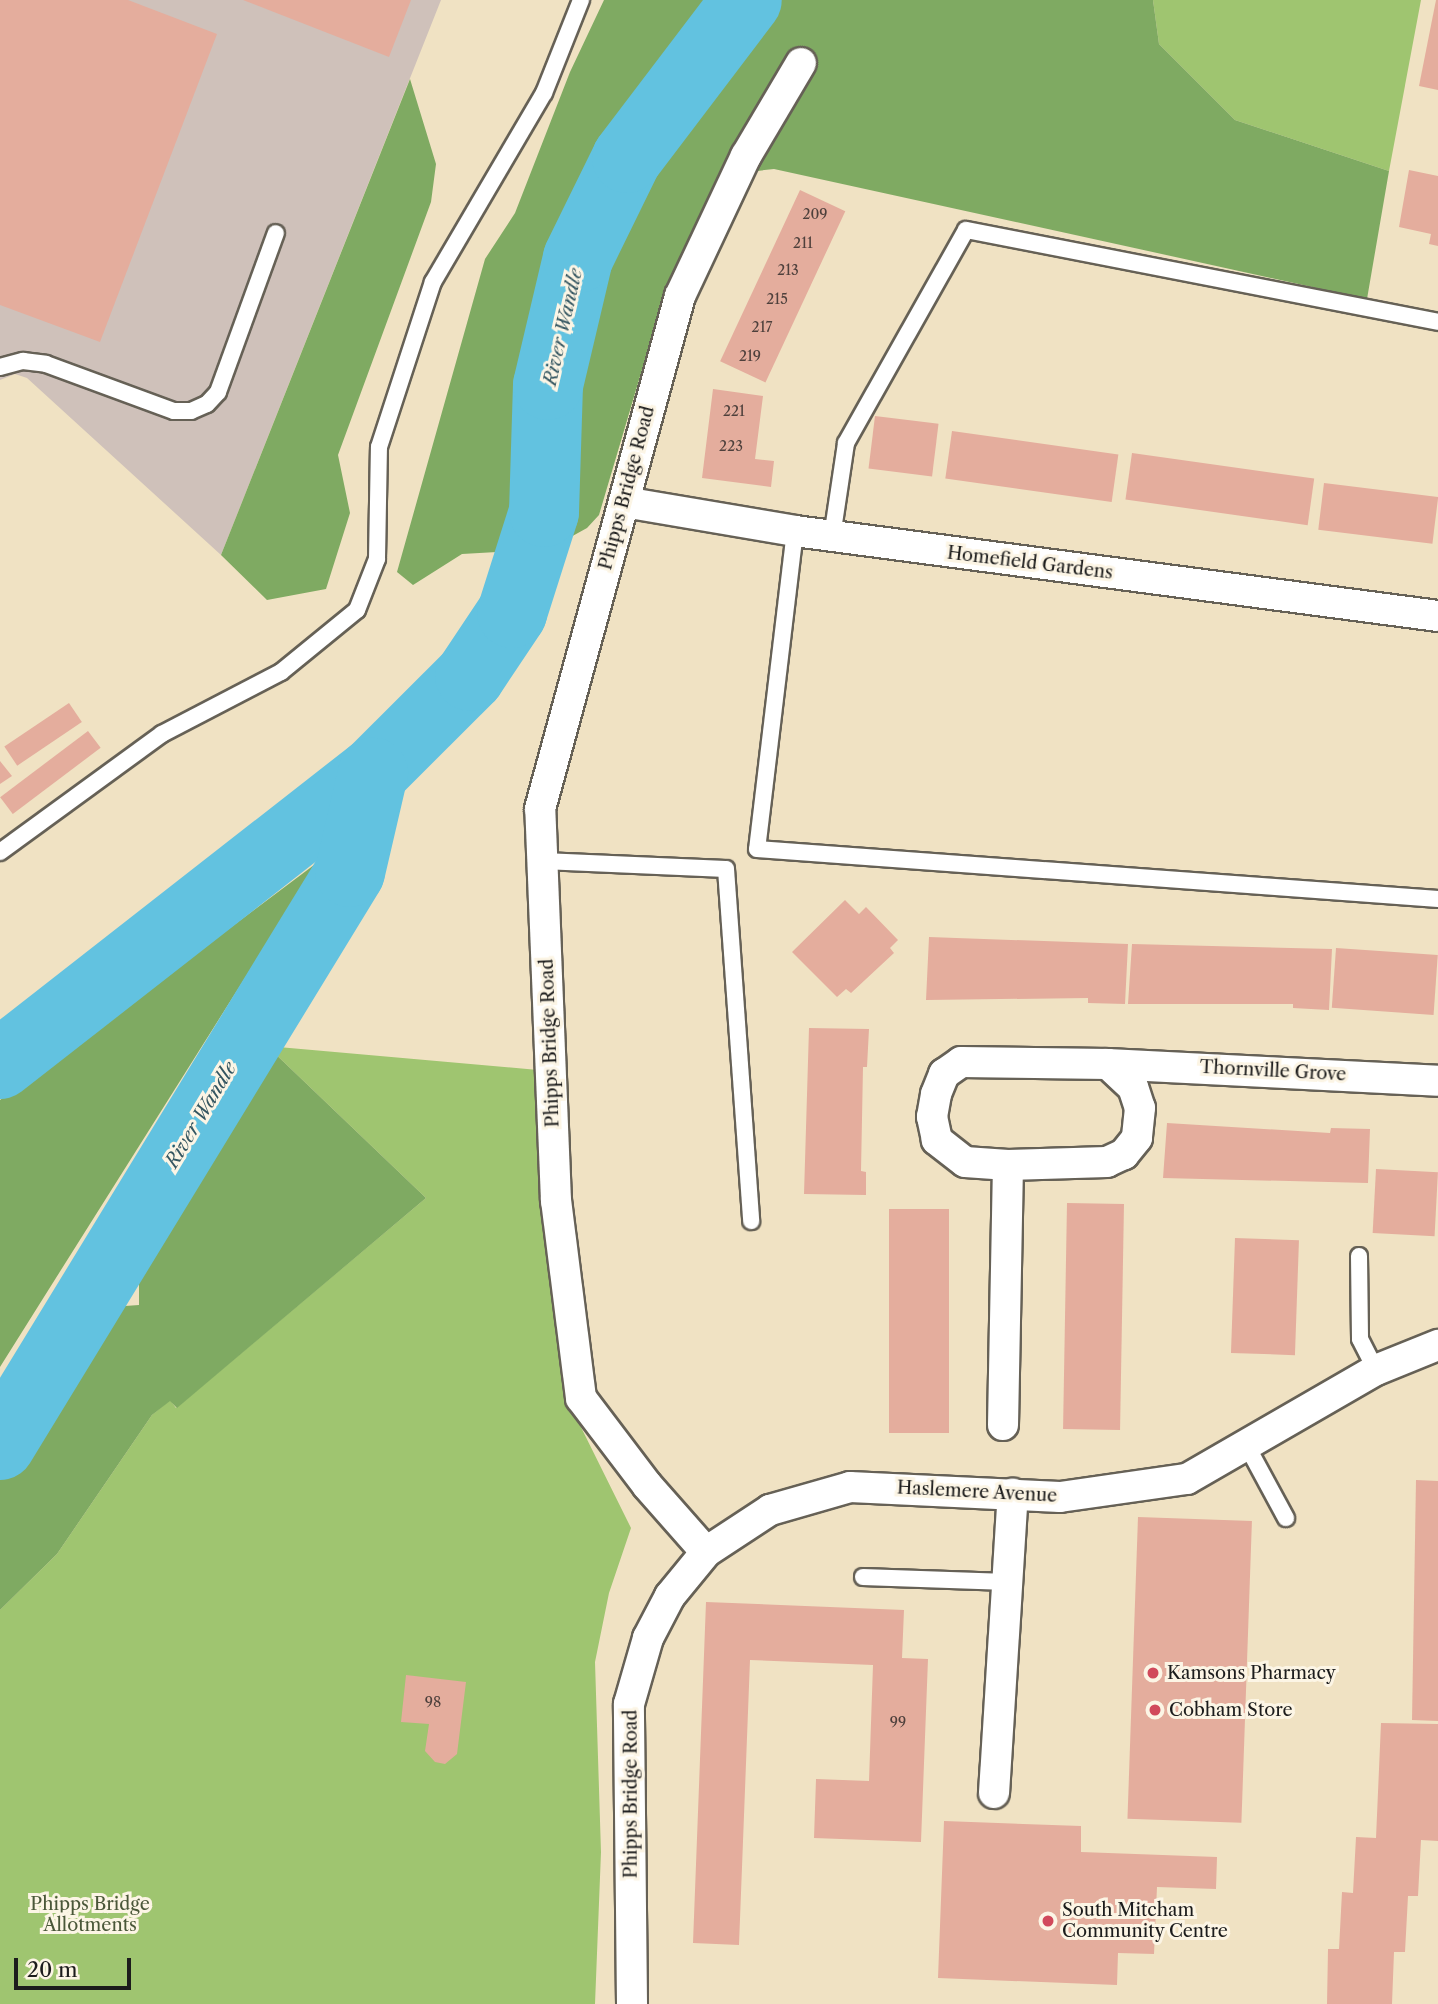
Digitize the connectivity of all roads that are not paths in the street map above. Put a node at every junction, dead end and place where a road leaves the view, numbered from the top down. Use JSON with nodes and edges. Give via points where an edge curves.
{"nodes":[{"id":1,"x":581,"y":0,"type":"edge"},
{"id":2,"x":801,"y":63,"type":"dead end"},
{"id":3,"x":276,"y":233,"type":"dead end"},
{"id":4,"x":1438,"y":323,"type":"edge"},
{"id":5,"x":0,"y":367,"type":"edge"},
{"id":6,"x":624,"y":502,"type":"junction"},
{"id":7,"x":795,"y":531,"type":"junction"},
{"id":8,"x":832,"y":537,"type":"junction"},
{"id":9,"x":1438,"y":616,"type":"edge"},
{"id":10,"x":0,"y":852,"type":"edge"},
{"id":11,"x":542,"y":862,"type":"junction"},
{"id":12,"x":1438,"y":899,"type":"edge"},
{"id":13,"x":1108,"y":1064,"type":"junction"},
{"id":14,"x":1438,"y":1081,"type":"edge"},
{"id":15,"x":1008,"y":1165,"type":"junction"},
{"id":16,"x":751,"y":1221,"type":"dead end"},
{"id":17,"x":1359,"y":1256,"type":"dead end"},
{"id":18,"x":1438,"y":1345,"type":"edge"},
{"id":19,"x":1376,"y":1370,"type":"junction"},
{"id":20,"x":1003,"y":1425,"type":"dead end"},
{"id":21,"x":1247,"y":1446,"type":"junction"},
{"id":22,"x":1013,"y":1494,"type":"junction"},
{"id":23,"x":1286,"y":1518,"type":"dead end"},
{"id":24,"x":706,"y":1552,"type":"junction"},
{"id":25,"x":863,"y":1577,"type":"dead end"},
{"id":26,"x":1007,"y":1582,"type":"junction"},
{"id":27,"x":994,"y":1793,"type":"dead end"},
{"id":28,"x":632,"y":2004,"type":"edge"}],
"edges":[{"from":1,"to":10,"type":"lane","via":[[544,93],[433,282],[379,447],[377,559],[357,610],[281,673],[162,734]]},
{"from":2,"to":6,"type":"street","name":"Phipps Bridge Road","via":[[747,156],[680,296]]},
{"from":3,"to":5,"type":"lane","via":[[218,392],[207,404],[191,411],[174,411],[46,364],[23,361]]},
{"from":4,"to":8,"type":"lane","via":[[966,230],[846,443]]},
{"from":6,"to":7,"type":"street","name":"Homefield Gardens"},
{"from":6,"to":11,"type":"street","name":"Phipps Bridge Road","via":[[540,809]]},
{"from":7,"to":8,"type":"street","name":"Homefield Gardens"},
{"from":7,"to":12,"type":"lane","via":[[757,849]]},
{"from":8,"to":9,"type":"street","name":"Homefield Gardens"},
{"from":11,"to":16,"type":"lane","via":[[726,869]]},
{"from":11,"to":24,"type":"street","name":"Phipps Bridge Road","via":[[556,1201],[581,1398],[647,1485]]},
{"from":13,"to":14,"type":"street","name":"Thornville Grove"},
{"from":13,"to":15,"type":"street","name":"Thornville Grove","via":[[1132,1087],[1140,1108],[1137,1138],[1124,1154],[1107,1162]]},
{"from":13,"to":15,"type":"street","name":"Thornville Grove","via":[[961,1062],[944,1074],[932,1117],[937,1140],[965,1162]]},
{"from":15,"to":20,"type":"street"},
{"from":17,"to":19,"type":"lane","via":[[1360,1339]]},
{"from":18,"to":19,"type":"street","name":"Haslemere Avenue"},
{"from":19,"to":21,"type":"street","name":"Haslemere Avenue"},
{"from":21,"to":22,"type":"street","name":"Haslemere Avenue","via":[[1187,1479],[1060,1497]]},
{"from":21,"to":23,"type":"lane"},
{"from":22,"to":24,"type":"street","name":"Haslemere Avenue","via":[[850,1487],[770,1510]]},
{"from":22,"to":26,"type":"street"},
{"from":24,"to":28,"type":"street","name":"Phipps Bridge Road","via":[[670,1596],[648,1638],[629,1704]]},
{"from":25,"to":26,"type":"lane"},
{"from":26,"to":27,"type":"street"}]}
